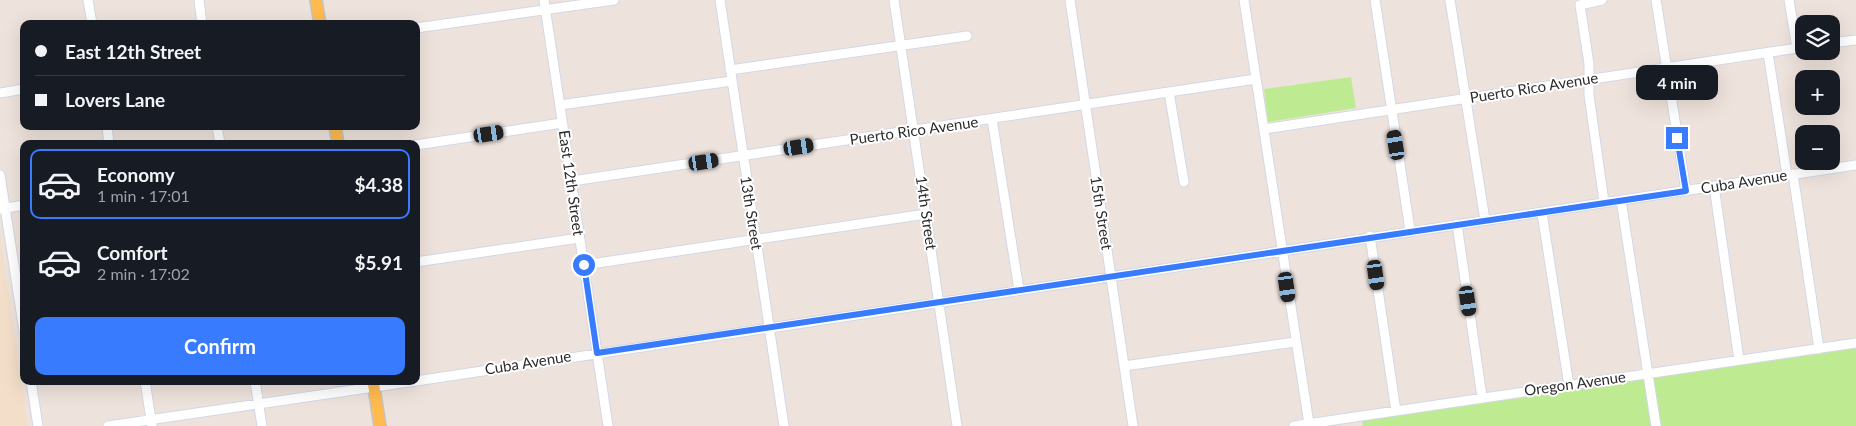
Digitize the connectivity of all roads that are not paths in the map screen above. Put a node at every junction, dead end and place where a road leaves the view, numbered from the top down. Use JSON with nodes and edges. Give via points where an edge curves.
{"nodes":[{"id":1,"x":88,"y":0,"type":"edge"},
{"id":2,"x":198,"y":0,"type":"edge"},
{"id":3,"x":316,"y":0,"type":"edge"},
{"id":4,"x":614,"y":0,"type":"edge"},
{"id":5,"x":720,"y":0,"type":"edge"},
{"id":6,"x":894,"y":0,"type":"edge"},
{"id":7,"x":1073,"y":0,"type":"edge"},
{"id":8,"x":1244,"y":0,"type":"edge"},
{"id":9,"x":1375,"y":0,"type":"edge"},
{"id":10,"x":1450,"y":0,"type":"edge"},
{"id":11,"x":1602,"y":0,"type":"edge"},
{"id":12,"x":1656,"y":0,"type":"edge"},
{"id":13,"x":1789,"y":0,"type":"edge"},
{"id":14,"x":545,"y":4,"type":"edge"},
{"id":15,"x":91,"y":20,"type":"edge"},
{"id":16,"x":201,"y":20,"type":"edge"},
{"id":17,"x":319,"y":20,"type":"edge"},
{"id":18,"x":1795,"y":26,"type":"edge"},
{"id":19,"x":420,"y":27,"type":"edge"},
{"id":20,"x":966,"y":36,"type":"dead end"},
{"id":21,"x":1856,"y":40,"type":"edge"},
{"id":22,"x":1840,"y":42,"type":"edge"},
{"id":23,"x":901,"y":45,"type":"junction"},
{"id":24,"x":1795,"y":49,"type":"edge"},
{"id":25,"x":1768,"y":53,"type":"junction"},
{"id":26,"x":1666,"y":69,"type":"junction"},
{"id":27,"x":730,"y":70,"type":"junction"},
{"id":28,"x":1256,"y":79,"type":"junction"},
{"id":29,"x":1589,"y":79,"type":"junction"},
{"id":30,"x":732,"y":80,"type":"junction"},
{"id":31,"x":20,"y":90,"type":"edge"},
{"id":32,"x":1169,"y":92,"type":"junction"},
{"id":33,"x":0,"y":93,"type":"edge"},
{"id":34,"x":1465,"y":98,"type":"junction"},
{"id":35,"x":560,"y":105,"type":"junction"},
{"id":36,"x":1084,"y":105,"type":"junction"},
{"id":37,"x":1391,"y":110,"type":"junction"},
{"id":38,"x":992,"y":119,"type":"junction"},
{"id":39,"x":562,"y":123,"type":"junction"},
{"id":40,"x":1264,"y":129,"type":"junction"},
{"id":41,"x":913,"y":130,"type":"junction"},
{"id":42,"x":420,"y":144,"type":"edge"},
{"id":43,"x":742,"y":156,"type":"junction"},
{"id":44,"x":1856,"y":164,"type":"edge"},
{"id":45,"x":0,"y":175,"type":"edge"},
{"id":46,"x":1790,"y":175,"type":"junction"},
{"id":47,"x":572,"y":181,"type":"junction"},
{"id":48,"x":1184,"y":182,"type":"dead end"},
{"id":49,"x":1714,"y":186,"type":"junction"},
{"id":50,"x":1686,"y":191,"type":"junction"},
{"id":51,"x":1621,"y":200,"type":"junction"},
{"id":52,"x":1604,"y":202,"type":"junction"},
{"id":53,"x":20,"y":206,"type":"edge"},
{"id":54,"x":2,"y":208,"type":"edge"},
{"id":55,"x":1542,"y":213,"type":"junction"},
{"id":56,"x":926,"y":214,"type":"junction"},
{"id":57,"x":1485,"y":220,"type":"junction"},
{"id":58,"x":1457,"y":224,"type":"junction"},
{"id":59,"x":1410,"y":230,"type":"junction"},
{"id":60,"x":1370,"y":236,"type":"junction"},
{"id":61,"x":579,"y":238,"type":"junction"},
{"id":62,"x":755,"y":239,"type":"junction"},
{"id":63,"x":1282,"y":250,"type":"junction"},
{"id":64,"x":420,"y":261,"type":"edge"},
{"id":65,"x":584,"y":265,"type":"junction"},
{"id":66,"x":1110,"y":277,"type":"junction"},
{"id":67,"x":1020,"y":290,"type":"junction"},
{"id":68,"x":939,"y":302,"type":"junction"},
{"id":69,"x":20,"y":308,"type":"edge"},
{"id":70,"x":769,"y":328,"type":"junction"},
{"id":71,"x":1295,"y":342,"type":"junction"},
{"id":72,"x":1856,"y":343,"type":"edge"},
{"id":73,"x":1819,"y":348,"type":"junction"},
{"id":74,"x":597,"y":353,"type":"junction"},
{"id":75,"x":1739,"y":360,"type":"junction"},
{"id":76,"x":1124,"y":366,"type":"junction"},
{"id":77,"x":1649,"y":374,"type":"junction"},
{"id":78,"x":420,"y":380,"type":"edge"},
{"id":79,"x":32,"y":385,"type":"edge"},
{"id":80,"x":146,"y":385,"type":"edge"},
{"id":81,"x":256,"y":385,"type":"edge"},
{"id":82,"x":368,"y":385,"type":"edge"},
{"id":83,"x":374,"y":385,"type":"edge"},
{"id":84,"x":1569,"y":386,"type":"junction"},
{"id":85,"x":1482,"y":397,"type":"junction"},
{"id":86,"x":258,"y":404,"type":"junction"},
{"id":87,"x":1396,"y":411,"type":"junction"},
{"id":88,"x":152,"y":423,"type":"edge"},
{"id":89,"x":1309,"y":424,"type":"junction"},
{"id":90,"x":38,"y":426,"type":"edge"},
{"id":91,"x":108,"y":426,"type":"edge"},
{"id":92,"x":262,"y":426,"type":"edge"},
{"id":93,"x":380,"y":426,"type":"edge"},
{"id":94,"x":608,"y":426,"type":"edge"},
{"id":95,"x":784,"y":426,"type":"edge"},
{"id":96,"x":957,"y":426,"type":"edge"},
{"id":97,"x":1133,"y":426,"type":"edge"},
{"id":98,"x":1294,"y":426,"type":"edge"},
{"id":99,"x":1656,"y":426,"type":"edge"}],
"edges":[{"from":1,"to":15,"type":"street"},
{"from":2,"to":16,"type":"street"},
{"from":3,"to":17,"type":"main road"},
{"from":4,"to":14,"type":"street"},
{"from":5,"to":27,"type":"street","name":"13th Street"},
{"from":6,"to":23,"type":"street","name":"14th Street"},
{"from":7,"to":36,"type":"street","name":"15th Street"},
{"from":8,"to":28,"type":"street"},
{"from":9,"to":37,"type":"street"},
{"from":10,"to":34,"type":"street"},
{"from":11,"to":29,"type":"street","via":[[1580,5]]},
{"from":12,"to":26,"type":"street"},
{"from":13,"to":18,"type":"street"},
{"from":14,"to":19,"type":"street"},
{"from":14,"to":35,"type":"street","name":"East 12th Street"},
{"from":20,"to":23,"type":"street"},
{"from":21,"to":22,"type":"street"},
{"from":23,"to":27,"type":"street"},
{"from":23,"to":41,"type":"street","name":"14th Street"},
{"from":24,"to":25,"type":"street","name":"Puerto Rico Avenue"},
{"from":25,"to":26,"type":"street","name":"Puerto Rico Avenue"},
{"from":25,"to":46,"type":"street"},
{"from":26,"to":29,"type":"street","name":"Puerto Rico Avenue"},
{"from":26,"to":50,"type":"street"},
{"from":27,"to":30,"type":"street","name":"13th Street"},
{"from":28,"to":32,"type":"street","name":"Puerto Rico Avenue"},
{"from":28,"to":40,"type":"street"},
{"from":29,"to":34,"type":"street","name":"Puerto Rico Avenue"},
{"from":29,"to":52,"type":"street"},
{"from":30,"to":35,"type":"street"},
{"from":30,"to":43,"type":"street","name":"13th Street"},
{"from":31,"to":33,"type":"street"},
{"from":32,"to":36,"type":"street","name":"Puerto Rico Avenue"},
{"from":32,"to":48,"type":"street"},
{"from":34,"to":37,"type":"street","name":"Puerto Rico Avenue"},
{"from":34,"to":57,"type":"street"},
{"from":35,"to":39,"type":"street","name":"East 12th Street"},
{"from":36,"to":38,"type":"street","name":"Puerto Rico Avenue"},
{"from":36,"to":66,"type":"street","name":"15th Street"},
{"from":37,"to":40,"type":"street","name":"Puerto Rico Avenue"},
{"from":37,"to":59,"type":"street"},
{"from":38,"to":41,"type":"street","name":"Puerto Rico Avenue"},
{"from":38,"to":67,"type":"street"},
{"from":39,"to":42,"type":"street"},
{"from":39,"to":47,"type":"street","name":"East 12th Street"},
{"from":40,"to":63,"type":"street"},
{"from":41,"to":43,"type":"street","name":"Puerto Rico Avenue"},
{"from":41,"to":56,"type":"street","name":"14th Street"},
{"from":43,"to":47,"type":"street","name":"Puerto Rico Avenue"},
{"from":43,"to":62,"type":"street","name":"13th Street"},
{"from":44,"to":46,"type":"street","name":"Cuba Avenue"},
{"from":45,"to":54,"type":"street"},
{"from":46,"to":49,"type":"street","name":"Cuba Avenue"},
{"from":46,"to":73,"type":"street"},
{"from":47,"to":61,"type":"street","name":"East 12th Street"},
{"from":49,"to":50,"type":"street","name":"Cuba Avenue"},
{"from":49,"to":75,"type":"street"},
{"from":50,"to":51,"type":"street","name":"Cuba Avenue"},
{"from":51,"to":52,"type":"street","name":"Cuba Avenue"},
{"from":51,"to":77,"type":"street"},
{"from":52,"to":55,"type":"street","name":"Cuba Avenue"},
{"from":53,"to":54,"type":"street"},
{"from":54,"to":69,"type":"street"},
{"from":55,"to":57,"type":"street","name":"Cuba Avenue"},
{"from":55,"to":84,"type":"street"},
{"from":56,"to":62,"type":"street"},
{"from":56,"to":68,"type":"street","name":"14th Street"},
{"from":57,"to":58,"type":"street","name":"Cuba Avenue"},
{"from":58,"to":59,"type":"street","name":"Cuba Avenue"},
{"from":58,"to":85,"type":"street"},
{"from":59,"to":60,"type":"street","name":"Cuba Avenue"},
{"from":60,"to":63,"type":"street","name":"Cuba Avenue"},
{"from":60,"to":87,"type":"street"},
{"from":61,"to":64,"type":"street"},
{"from":61,"to":65,"type":"street","name":"East 12th Street"},
{"from":62,"to":65,"type":"street"},
{"from":62,"to":70,"type":"street","name":"13th Street"},
{"from":63,"to":66,"type":"street","name":"Cuba Avenue"},
{"from":63,"to":71,"type":"street"},
{"from":65,"to":74,"type":"street","name":"East 12th Street"},
{"from":66,"to":67,"type":"street","name":"Cuba Avenue"},
{"from":66,"to":76,"type":"street","name":"15th Street"},
{"from":67,"to":68,"type":"street","name":"Cuba Avenue"},
{"from":68,"to":70,"type":"street","name":"Cuba Avenue"},
{"from":68,"to":96,"type":"street","name":"14th Street"},
{"from":70,"to":74,"type":"street","name":"Cuba Avenue"},
{"from":70,"to":95,"type":"street","name":"13th Street"},
{"from":71,"to":76,"type":"street"},
{"from":71,"to":89,"type":"street"},
{"from":72,"to":73,"type":"street","name":"Oregon Avenue"},
{"from":73,"to":75,"type":"street","name":"Oregon Avenue"},
{"from":74,"to":78,"type":"street","name":"Cuba Avenue"},
{"from":74,"to":94,"type":"street","name":"East 12th Street"},
{"from":75,"to":77,"type":"street","name":"Oregon Avenue"},
{"from":76,"to":97,"type":"street","name":"15th Street"},
{"from":77,"to":84,"type":"street","name":"Oregon Avenue"},
{"from":77,"to":99,"type":"street"},
{"from":79,"to":90,"type":"street"},
{"from":80,"to":88,"type":"street"},
{"from":81,"to":86,"type":"street"},
{"from":82,"to":86,"type":"street","name":"Cuba Avenue"},
{"from":83,"to":93,"type":"main road"},
{"from":84,"to":85,"type":"street","name":"Oregon Avenue"},
{"from":85,"to":87,"type":"street","name":"Oregon Avenue"},
{"from":86,"to":88,"type":"street","name":"Cuba Avenue"},
{"from":86,"to":92,"type":"street"},
{"from":87,"to":89,"type":"street","name":"Oregon Avenue"},
{"from":88,"to":91,"type":"street","name":"Cuba Avenue"},
{"from":89,"to":98,"type":"street","name":"Oregon Avenue"}]}
